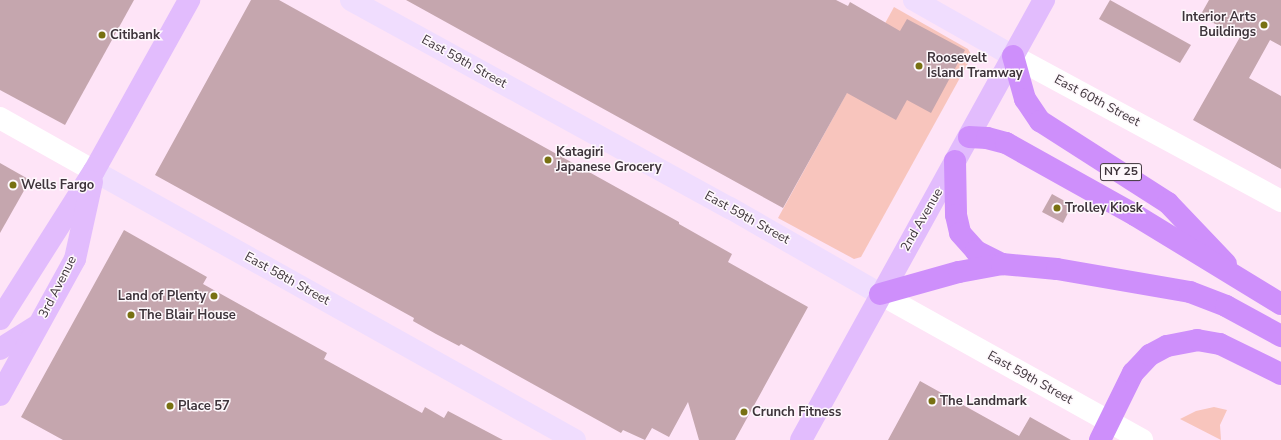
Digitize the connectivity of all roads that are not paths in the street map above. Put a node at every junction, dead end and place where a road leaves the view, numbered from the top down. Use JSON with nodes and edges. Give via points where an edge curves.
{"nodes":[{"id":1,"x":189,"y":0,"type":"edge"},
{"id":2,"x":351,"y":0,"type":"edge"},
{"id":3,"x":914,"y":0,"type":"edge"},
{"id":4,"x":1044,"y":0,"type":"edge"},
{"id":5,"x":1013,"y":56,"type":"junction"},
{"id":6,"x":0,"y":118,"type":"edge"},
{"id":7,"x":969,"y":137,"type":"junction"},
{"id":8,"x":955,"y":162,"type":"junction"},
{"id":9,"x":94,"y":171,"type":"junction"},
{"id":10,"x":1281,"y":201,"type":"edge"},
{"id":11,"x":1002,"y":264,"type":"junction"},
{"id":12,"x":1244,"y":284,"type":"junction"},
{"id":13,"x":880,"y":294,"type":"junction"},
{"id":14,"x":1281,"y":304,"type":"edge"},
{"id":15,"x":0,"y":320,"type":"edge"},
{"id":16,"x":40,"y":323,"type":"junction"},
{"id":17,"x":1281,"y":336,"type":"edge"},
{"id":18,"x":0,"y":349,"type":"edge"},
{"id":19,"x":1281,"y":374,"type":"edge"},
{"id":20,"x":0,"y":395,"type":"edge"},
{"id":21,"x":575,"y":440,"type":"edge"},
{"id":22,"x":801,"y":440,"type":"edge"},
{"id":23,"x":1100,"y":440,"type":"edge"},
{"id":24,"x":1142,"y":440,"type":"edge"}],
"edges":[{"from":1,"to":9,"type":"main road","name":"3rd Avenue"},
{"from":2,"to":13,"type":"main road","name":"East 59th Street","via":[[730,208]]},
{"from":3,"to":5,"type":"main road","name":"East 60th Street"},
{"from":4,"to":5,"type":"main road","name":"2nd Avenue"},
{"from":5,"to":7,"type":"main road","name":"2nd Avenue"},
{"from":5,"to":10,"type":"street","name":"East 60th Street"},
{"from":5,"to":12,"type":"highway","number":"NY 25","via":[[1025,99],[1040,121],[1168,203]]},
{"from":6,"to":9,"type":"street","name":"East 58th Street"},
{"from":7,"to":8,"type":"main road","name":"2nd Avenue"},
{"from":7,"to":12,"type":"highway","via":[[1006,143],[1135,215]]},
{"from":8,"to":11,"type":"highway","via":[[956,215],[960,233],[976,251]]},
{"from":8,"to":13,"type":"main road","name":"2nd Avenue"},
{"from":9,"to":15,"type":"main road","name":"3rd Avenue","via":[[47,241]]},
{"from":9,"to":16,"type":"main road","name":"3rd Avenue","via":[[75,259]]},
{"from":9,"to":21,"type":"main road","name":"East 58th Street"},
{"from":11,"to":13,"type":"highway","via":[[959,272]]},
{"from":11,"to":17,"type":"highway","via":[[1087,272],[1172,288],[1226,306]]},
{"from":12,"to":14,"type":"highway","number":"NY 25"},
{"from":13,"to":22,"type":"main road","name":"2nd Avenue"},
{"from":13,"to":24,"type":"street","name":"East 59th Street"},
{"from":16,"to":18,"type":"main road"},
{"from":16,"to":20,"type":"main road","name":"3rd Avenue"},
{"from":19,"to":23,"type":"highway","via":[[1220,344],[1197,340],[1167,346],[1150,354],[1133,373]]}]}
